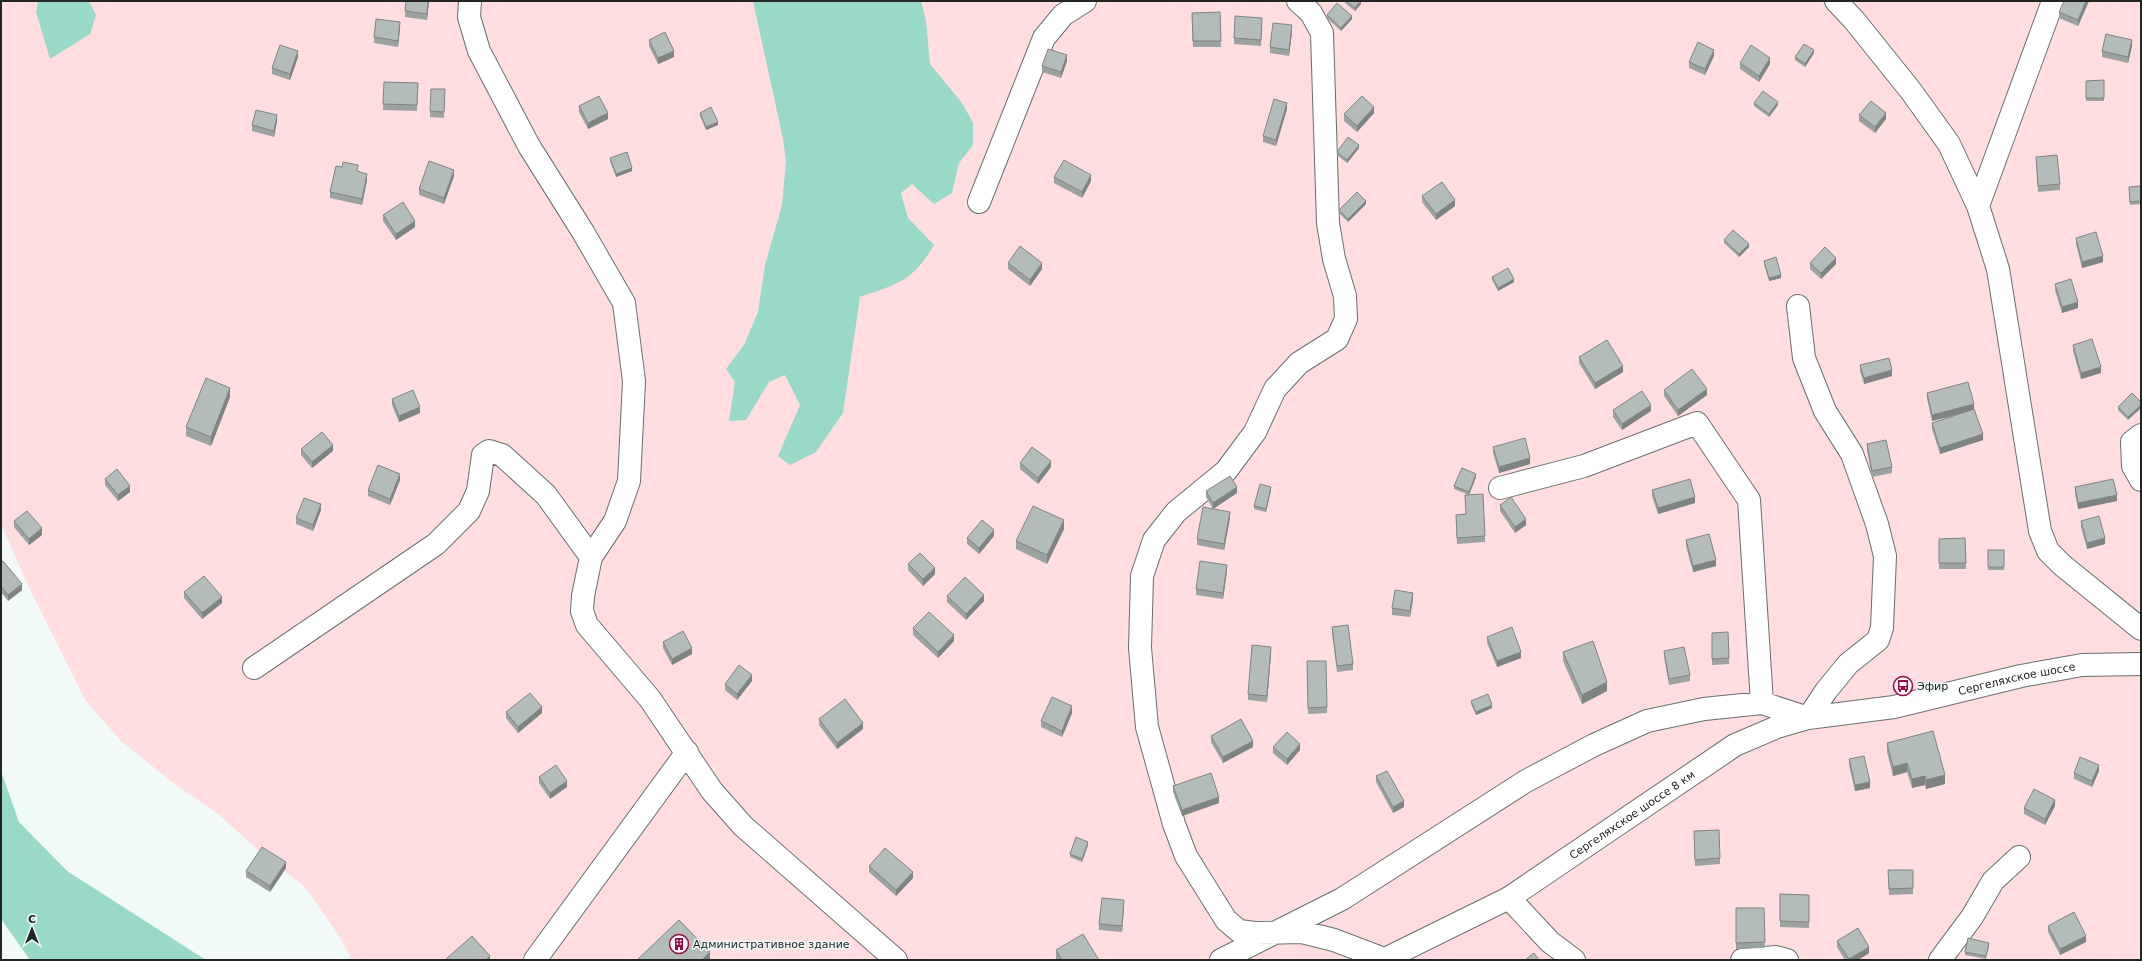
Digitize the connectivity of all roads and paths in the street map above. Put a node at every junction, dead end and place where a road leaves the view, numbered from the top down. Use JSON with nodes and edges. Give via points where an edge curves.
{"nodes":[{"id":1,"x":470,"y":1,"type":"edge"},
{"id":2,"x":1085,"y":1,"type":"edge"},
{"id":3,"x":1298,"y":1,"type":"edge"},
{"id":4,"x":1836,"y":1,"type":"edge"},
{"id":5,"x":2053,"y":1,"type":"edge"},
{"id":6,"x":979,"y":202,"type":"dead end"},
{"id":7,"x":1978,"y":206,"type":"junction"},
{"id":8,"x":1798,"y":306,"type":"dead end"},
{"id":9,"x":2141,"y":435,"type":"edge"},
{"id":10,"x":2141,"y":480,"type":"edge"},
{"id":11,"x":1500,"y":488,"type":"dead end"},
{"id":12,"x":591,"y":557,"type":"junction"},
{"id":13,"x":2141,"y":628,"type":"edge"},
{"id":14,"x":2141,"y":664,"type":"edge"},
{"id":15,"x":254,"y":668,"type":"dead end"},
{"id":16,"x":1762,"y":703,"type":"junction"},
{"id":17,"x":1894,"y":707,"type":"joint"},
{"id":18,"x":1808,"y":718,"type":"junction"},
{"id":19,"x":687,"y":752,"type":"junction"},
{"id":20,"x":2019,"y":857,"type":"dead end"},
{"id":21,"x":1509,"y":898,"type":"junction"},
{"id":22,"x":1274,"y":933,"type":"junction"},
{"id":23,"x":535,"y":960,"type":"edge"},
{"id":24,"x":896,"y":960,"type":"edge"},
{"id":25,"x":1221,"y":960,"type":"edge"},
{"id":26,"x":1384,"y":960,"type":"edge"},
{"id":27,"x":1574,"y":960,"type":"edge"},
{"id":28,"x":1742,"y":960,"type":"edge"},
{"id":29,"x":1787,"y":960,"type":"edge"},
{"id":30,"x":1940,"y":960,"type":"edge"}],
"edges":[{"from":1,"to":12,"type":"street","via":[[470,17],[479,51],[529,146],[624,303],[634,381],[629,481],[615,521]]},
{"from":2,"to":6,"type":"street","via":[[1063,15],[1044,38]]},
{"from":3,"to":22,"type":"street","via":[[1311,13],[1322,33],[1328,223],[1334,259],[1345,296],[1346,319],[1337,339],[1299,363],[1275,389],[1255,432],[1226,471],[1176,512],[1154,540],[1141,584],[1140,648],[1147,727],[1160,780],[1186,856],[1226,920],[1240,930]]},
{"from":4,"to":7,"type":"street","via":[[1901,79],[1949,144]]},
{"from":5,"to":7,"type":"street"},
{"from":7,"to":13,"type":"street","via":[[1998,270],[2040,531],[2048,551],[2062,565]]},
{"from":8,"to":18,"type":"street","via":[[1804,358],[1824,411],[1852,454],[1877,524],[1884,556],[1882,628],[1878,640],[1848,664]]},
{"from":9,"to":10,"type":"street","via":[[2132,442],[2133,466]]},
{"from":11,"to":16,"type":"street","via":[[1584,466],[1697,423],[1749,500]]},
{"from":12,"to":15,"type":"street","via":[[546,495],[502,454],[489,451],[483,454],[478,491],[470,511],[436,544]]},
{"from":12,"to":19,"type":"street","via":[[583,596],[582,611],[586,625],[650,699]]},
{"from":14,"to":17,"type":"street","name":"Сергеляхское шоссе","via":[[2075,667],[2021,676]]},
{"from":16,"to":18,"type":"street"},
{"from":16,"to":22,"type":"street","via":[[1704,709],[1647,721],[1594,745],[1526,781],[1342,899]]},
{"from":17,"to":18,"type":"street","name":"Сергеляхское шоссе 8 км"},
{"from":18,"to":21,"type":"street","name":"Сергеляхское шоссе 8 км","via":[[1777,727],[1735,745]]},
{"from":19,"to":23,"type":"street"},
{"from":19,"to":24,"type":"street","via":[[712,790],[743,826]]},
{"from":20,"to":30,"type":"street","via":[[1993,881],[1972,917]]},
{"from":21,"to":26,"type":"street","name":"Сергеляхское шоссе 8 км"},
{"from":21,"to":27,"type":"street","via":[[1550,942]]},
{"from":22,"to":25,"type":"street"},
{"from":22,"to":26,"type":"street","via":[[1302,932],[1334,940]]},
{"from":28,"to":29,"type":"street","via":[[1776,957]]}]}
